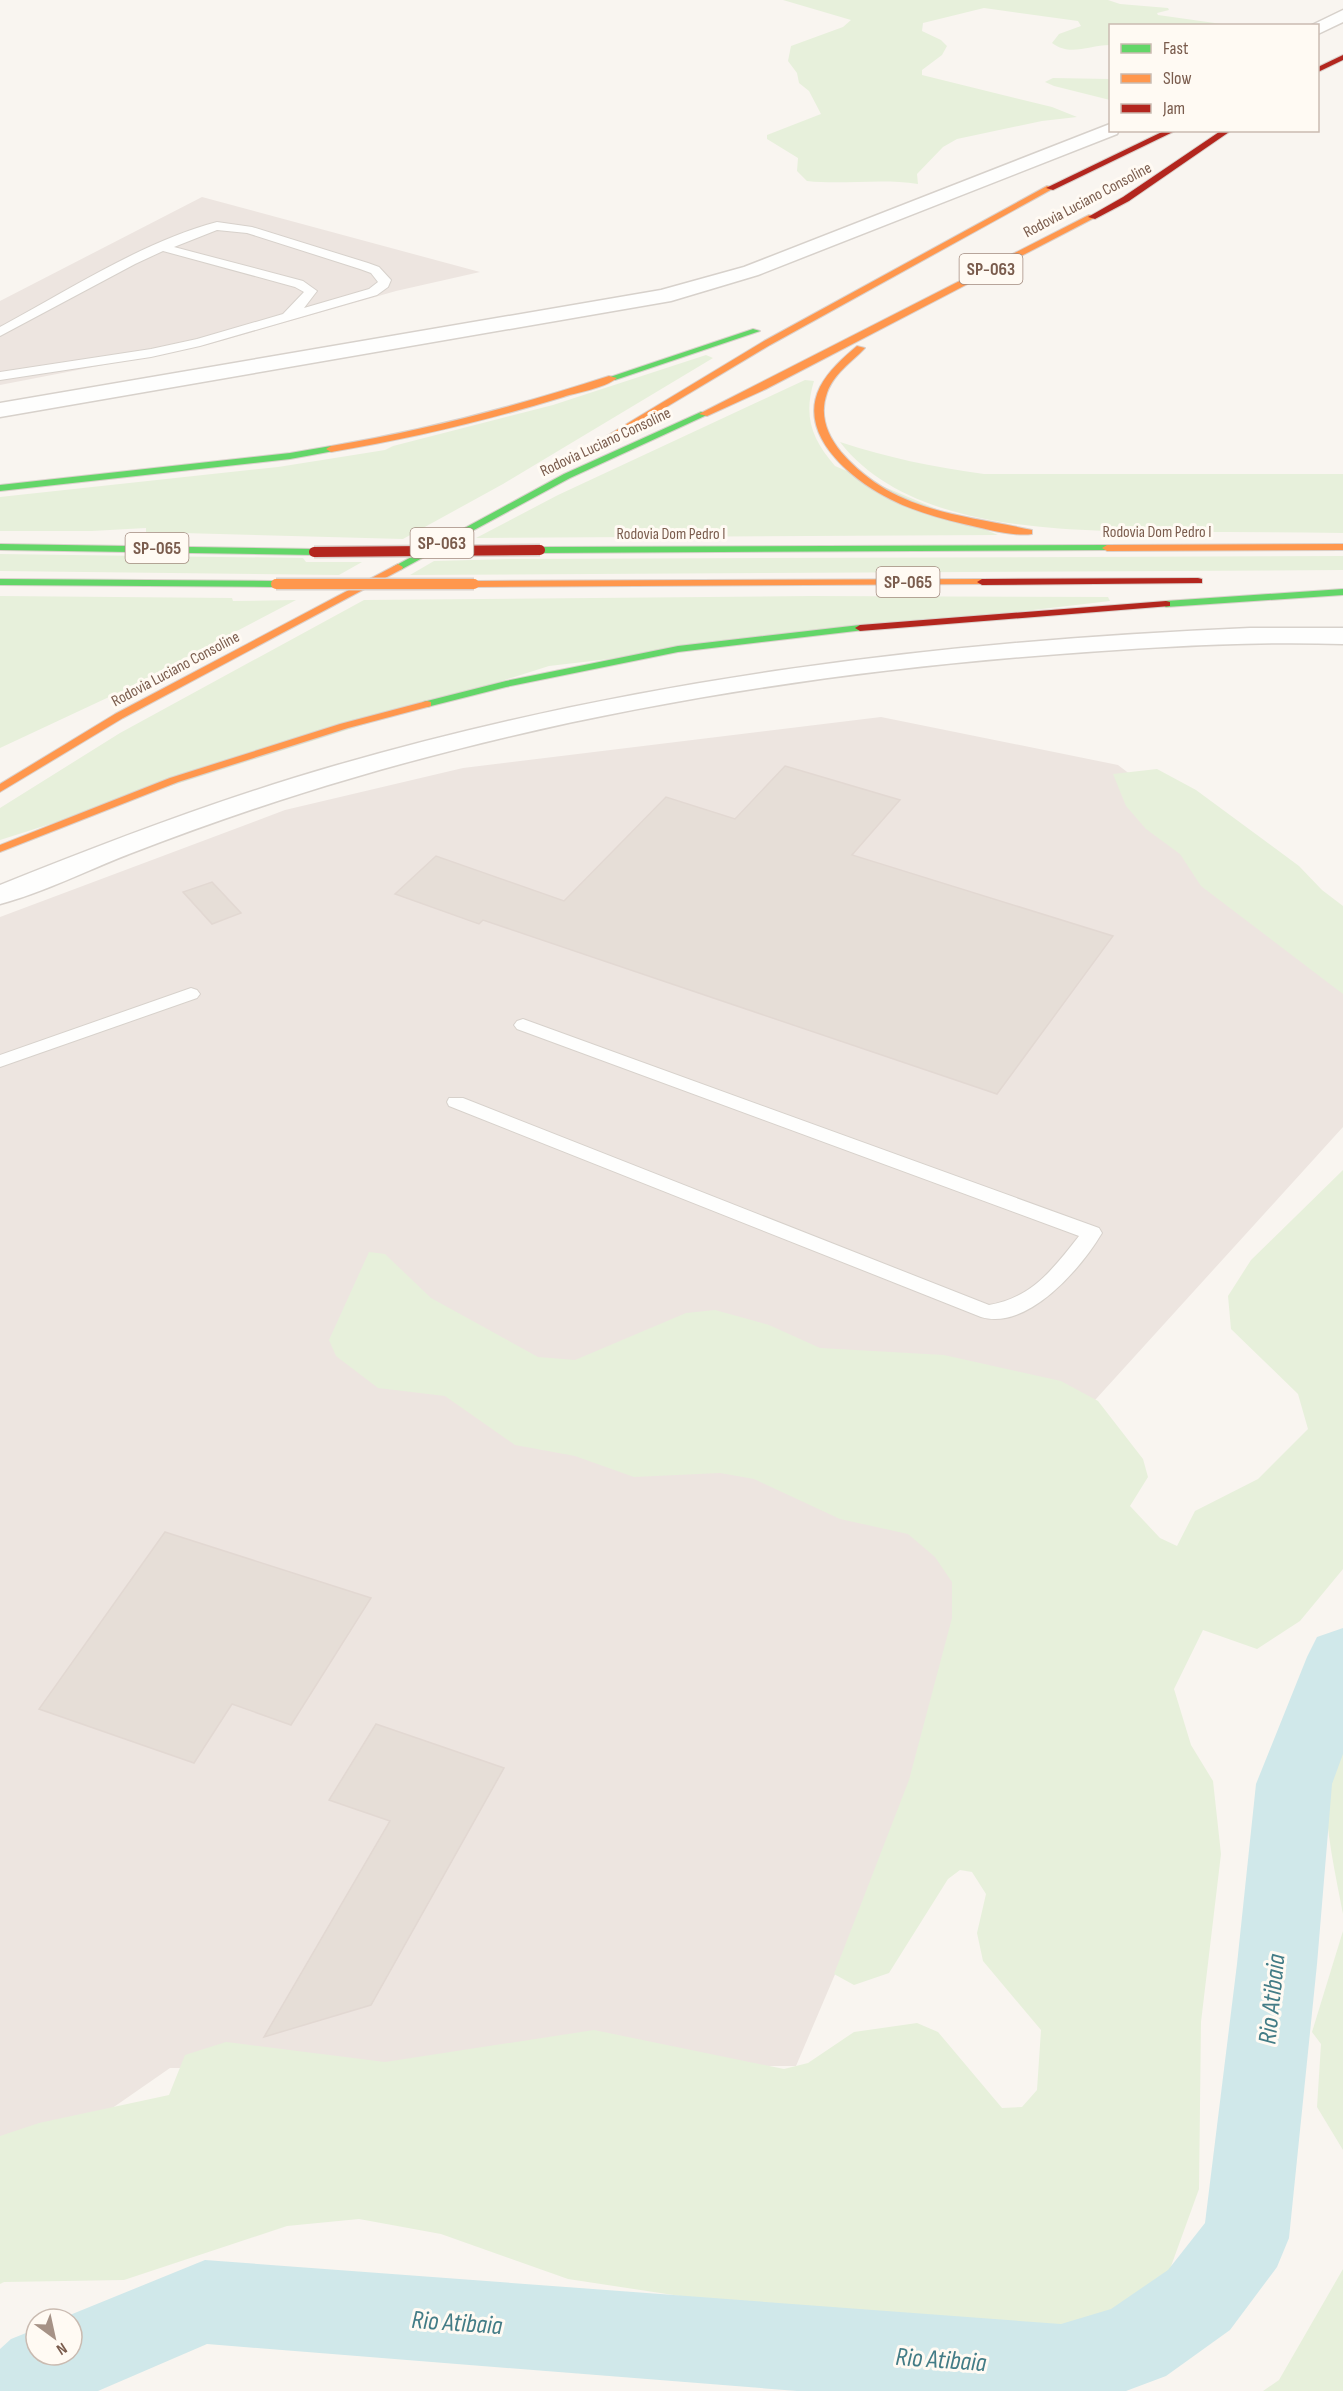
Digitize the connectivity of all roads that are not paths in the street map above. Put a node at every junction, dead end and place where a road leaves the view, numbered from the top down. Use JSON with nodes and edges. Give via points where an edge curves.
{"nodes":[{"id":1,"x":1343,"y":15,"type":"edge"},
{"id":2,"x":1319,"y":28,"type":"edge"},
{"id":3,"x":1343,"y":57,"type":"edge"},
{"id":4,"x":1319,"y":69,"type":"edge"},
{"id":5,"x":1109,"y":130,"type":"edge"},
{"id":6,"x":1169,"y":132,"type":"edge"},
{"id":7,"x":1225,"y":132,"type":"edge"},
{"id":8,"x":1073,"y":193,"type":"dead end"},
{"id":9,"x":1036,"y":197,"type":"junction"},
{"id":10,"x":1096,"y":201,"type":"dead end"},
{"id":11,"x":1086,"y":219,"type":"junction"},
{"id":12,"x":161,"y":247,"type":"junction"},
{"id":13,"x":847,"y":297,"type":"junction"},
{"id":14,"x":289,"y":316,"type":"junction"},
{"id":15,"x":895,"y":319,"type":"junction"},
{"id":16,"x":0,"y":332,"type":"edge"},
{"id":17,"x":0,"y":376,"type":"edge"},
{"id":18,"x":0,"y":410,"type":"edge"},
{"id":19,"x":0,"y":488,"type":"edge"},
{"id":20,"x":0,"y":547,"type":"edge"},
{"id":21,"x":1149,"y":547,"type":"junction"},
{"id":22,"x":1343,"y":547,"type":"edge"},
{"id":23,"x":1212,"y":581,"type":"dead end"},
{"id":24,"x":1296,"y":581,"type":"dead end"},
{"id":25,"x":1343,"y":581,"type":"edge"},
{"id":26,"x":0,"y":582,"type":"edge"},
{"id":27,"x":1343,"y":592,"type":"edge"},
{"id":28,"x":1343,"y":636,"type":"edge"},
{"id":29,"x":64,"y":733,"type":"dead end"},
{"id":30,"x":0,"y":789,"type":"edge"},
{"id":31,"x":0,"y":849,"type":"edge"},
{"id":32,"x":0,"y":895,"type":"edge"},
{"id":33,"x":191,"y":994,"type":"dead end"},
{"id":34,"x":523,"y":1025,"type":"dead end"},
{"id":35,"x":0,"y":1061,"type":"edge"},
{"id":36,"x":456,"y":1102,"type":"dead end"}],
"edges":[{"from":1,"to":2,"type":"street"},
{"from":3,"to":4,"type":"highway"},
{"from":5,"to":18,"type":"street","via":[[751,271],[673,294]]},
{"from":6,"to":9,"type":"highway","name":"Rodovia Luciano Consoline","number":"SP-063"},
{"from":7,"to":11,"type":"highway","name":"Rodovia Luciano Consoline","number":"SP-063","via":[[1146,187]]},
{"from":8,"to":9,"type":"highway"},
{"from":9,"to":13,"type":"highway","name":"Rodovia Luciano Consoline","number":"SP-063"},
{"from":10,"to":11,"type":"highway","via":[[1095,210]]},
{"from":11,"to":15,"type":"highway","name":"Rodovia Luciano Consoline","number":"SP-063"},
{"from":12,"to":14,"type":"lane","via":[[299,284],[311,291]]},
{"from":12,"to":14,"type":"lane","via":[[207,228],[231,226],[364,266],[385,280],[373,292]]},
{"from":12,"to":16,"type":"lane"},
{"from":13,"to":19,"type":"highway","via":[[736,339],[471,422],[290,456]]},
{"from":13,"to":29,"type":"highway","name":"Rodovia Luciano Consoline","number":"SP-063","via":[[738,358],[510,497]]},
{"from":14,"to":17,"type":"lane","via":[[151,353]]},
{"from":15,"to":21,"type":"highway","via":[[835,370],[819,401],[818,419],[823,435],[844,462],[882,490],[948,517]]},
{"from":15,"to":30,"type":"highway","name":"Rodovia Luciano Consoline","number":"SP-063","via":[[764,387],[540,491],[119,716]]},
{"from":20,"to":21,"type":"highway","name":"Rodovia Dom Pedro I","number":"SP-065","bridge":true,"via":[[314,552]]},
{"from":21,"to":22,"type":"highway","name":"Rodovia Dom Pedro I","number":"SP-065"},
{"from":23,"to":26,"type":"highway","number":"SP-065","bridge":true},
{"from":24,"to":25,"type":"highway"},
{"from":27,"to":31,"type":"highway","via":[[1013,614],[803,633],[610,662],[495,687],[267,748]]},
{"from":28,"to":32,"type":"street","via":[[1216,638],[912,658],[569,713],[342,772],[157,834]]},
{"from":33,"to":35,"type":"lane"},
{"from":34,"to":36,"type":"lane","via":[[1092,1233],[1037,1297],[1003,1311],[988,1312]]}]}
